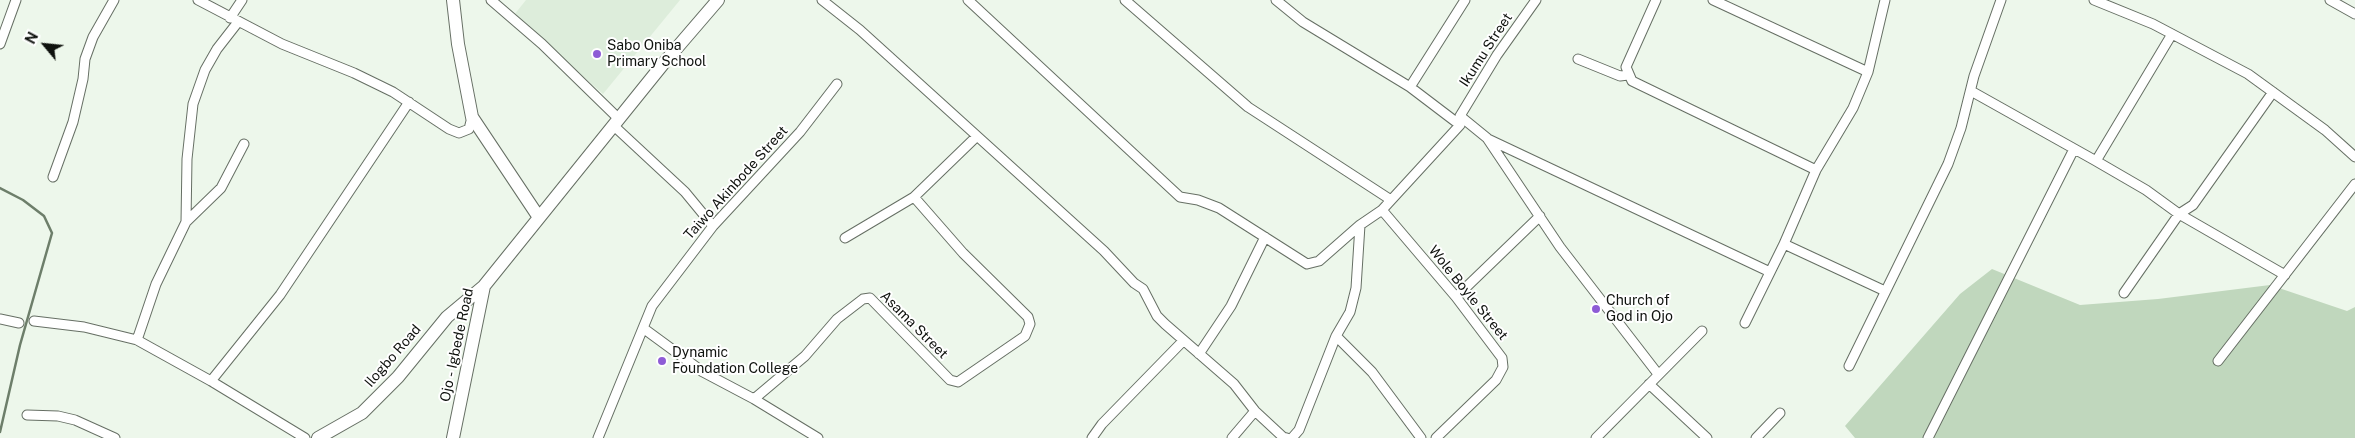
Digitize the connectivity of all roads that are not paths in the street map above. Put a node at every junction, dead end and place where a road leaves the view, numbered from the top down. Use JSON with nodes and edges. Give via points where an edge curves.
{"nodes":[{"id":1,"x":16,"y":0,"type":"edge"},
{"id":2,"x":114,"y":0,"type":"edge"},
{"id":3,"x":198,"y":0,"type":"edge"},
{"id":4,"x":242,"y":0,"type":"edge"},
{"id":5,"x":453,"y":0,"type":"edge"},
{"id":6,"x":491,"y":0,"type":"edge"},
{"id":7,"x":718,"y":0,"type":"edge"},
{"id":8,"x":822,"y":0,"type":"edge"},
{"id":9,"x":968,"y":0,"type":"edge"},
{"id":10,"x":1125,"y":0,"type":"edge"},
{"id":11,"x":1276,"y":0,"type":"edge"},
{"id":12,"x":1465,"y":0,"type":"edge"},
{"id":13,"x":1536,"y":0,"type":"edge"},
{"id":14,"x":1656,"y":0,"type":"edge"},
{"id":15,"x":1713,"y":0,"type":"edge"},
{"id":16,"x":1885,"y":0,"type":"edge"},
{"id":17,"x":2001,"y":0,"type":"edge"},
{"id":18,"x":2094,"y":0,"type":"edge"},
{"id":19,"x":2332,"y":0,"type":"edge"},
{"id":20,"x":2355,"y":14,"type":"edge"},
{"id":21,"x":234,"y":20,"type":"junction"},
{"id":22,"x":2172,"y":34,"type":"junction"},
{"id":23,"x":0,"y":44,"type":"edge"},
{"id":24,"x":1578,"y":59,"type":"dead end"},
{"id":25,"x":1868,"y":72,"type":"junction"},
{"id":26,"x":1628,"y":75,"type":"junction"},
{"id":27,"x":837,"y":84,"type":"dead end"},
{"id":28,"x":1410,"y":87,"type":"junction"},
{"id":29,"x":1971,"y":91,"type":"junction"},
{"id":30,"x":2273,"y":92,"type":"junction"},
{"id":31,"x":409,"y":102,"type":"junction"},
{"id":32,"x":472,"y":116,"type":"junction"},
{"id":33,"x":1460,"y":120,"type":"junction"},
{"id":34,"x":617,"y":123,"type":"junction"},
{"id":35,"x":976,"y":137,"type":"junction"},
{"id":36,"x":1487,"y":138,"type":"junction"},
{"id":37,"x":244,"y":144,"type":"dead end"},
{"id":38,"x":2074,"y":149,"type":"junction"},
{"id":39,"x":2355,"y":157,"type":"edge"},
{"id":40,"x":2096,"y":161,"type":"junction"},
{"id":41,"x":1816,"y":170,"type":"junction"},
{"id":42,"x":53,"y":177,"type":"dead end"},
{"id":43,"x":2355,"y":184,"type":"edge"},
{"id":44,"x":914,"y":197,"type":"junction"},
{"id":45,"x":1391,"y":200,"type":"junction"},
{"id":46,"x":1382,"y":210,"type":"junction"},
{"id":47,"x":2179,"y":214,"type":"junction"},
{"id":48,"x":538,"y":216,"type":"junction"},
{"id":49,"x":1540,"y":216,"type":"junction"},
{"id":50,"x":186,"y":222,"type":"junction"},
{"id":51,"x":1360,"y":225,"type":"junction"},
{"id":52,"x":713,"y":226,"type":"junction"},
{"id":53,"x":1265,"y":237,"type":"junction"},
{"id":54,"x":845,"y":238,"type":"dead end"},
{"id":55,"x":1784,"y":244,"type":"junction"},
{"id":56,"x":1770,"y":272,"type":"junction"},
{"id":57,"x":2285,"y":275,"type":"junction"},
{"id":58,"x":484,"y":286,"type":"junction"},
{"id":59,"x":1885,"y":292,"type":"junction"},
{"id":60,"x":2124,"y":293,"type":"dead end"},
{"id":61,"x":1456,"y":297,"type":"junction"},
{"id":62,"x":0,"y":319,"type":"edge"},
{"id":63,"x":34,"y":321,"type":"dead end"},
{"id":64,"x":1745,"y":322,"type":"dead end"},
{"id":65,"x":19,"y":324,"type":"dead end"},
{"id":66,"x":643,"y":328,"type":"junction"},
{"id":67,"x":1702,"y":331,"type":"dead end"},
{"id":68,"x":1336,"y":336,"type":"junction"},
{"id":69,"x":137,"y":340,"type":"junction"},
{"id":70,"x":1183,"y":341,"type":"junction"},
{"id":71,"x":1199,"y":354,"type":"junction"},
{"id":72,"x":2218,"y":361,"type":"dead end"},
{"id":73,"x":1850,"y":366,"type":"dead end"},
{"id":74,"x":1658,"y":374,"type":"junction"},
{"id":75,"x":211,"y":381,"type":"junction"},
{"id":76,"x":1650,"y":384,"type":"junction"},
{"id":77,"x":754,"y":399,"type":"junction"},
{"id":78,"x":1255,"y":411,"type":"junction"},
{"id":79,"x":1780,"y":413,"type":"dead end"},
{"id":80,"x":27,"y":415,"type":"dead end"},
{"id":81,"x":807,"y":435,"type":"edge"},
{"id":82,"x":115,"y":438,"type":"edge"},
{"id":83,"x":305,"y":438,"type":"edge"},
{"id":84,"x":318,"y":438,"type":"edge"},
{"id":85,"x":453,"y":438,"type":"edge"},
{"id":86,"x":598,"y":438,"type":"edge"},
{"id":87,"x":818,"y":438,"type":"edge"},
{"id":88,"x":1092,"y":438,"type":"edge"},
{"id":89,"x":1232,"y":438,"type":"edge"},
{"id":90,"x":1287,"y":438,"type":"edge"},
{"id":91,"x":1292,"y":438,"type":"edge"},
{"id":92,"x":1421,"y":438,"type":"edge"},
{"id":93,"x":1436,"y":438,"type":"edge"},
{"id":94,"x":1596,"y":438,"type":"edge"},
{"id":95,"x":1706,"y":438,"type":"edge"},
{"id":96,"x":1756,"y":438,"type":"edge"},
{"id":97,"x":1928,"y":438,"type":"edge"}],
"edges":[{"from":1,"to":23,"type":"street"},
{"from":2,"to":42,"type":"street","via":[[85,58],[73,122]]},
{"from":3,"to":21,"type":"street"},
{"from":4,"to":21,"type":"street"},
{"from":5,"to":32,"type":"main road"},
{"from":6,"to":34,"type":"street","via":[[542,44]]},
{"from":7,"to":34,"type":"main road","name":"Ojo - Igbede Road"},
{"from":8,"to":35,"type":"street","via":[[860,30]]},
{"from":9,"to":53,"type":"street","via":[[1172,191],[1219,208]]},
{"from":10,"to":45,"type":"street","via":[[1248,107]]},
{"from":11,"to":28,"type":"street","via":[[1303,22]]},
{"from":12,"to":28,"type":"street"},
{"from":13,"to":33,"type":"street","name":"Ikumu Street","via":[[1497,54]]},
{"from":14,"to":26,"type":"street","via":[[1626,67]]},
{"from":15,"to":25,"type":"street"},
{"from":16,"to":25,"type":"street"},
{"from":17,"to":29,"type":"street"},
{"from":18,"to":22,"type":"street"},
{"from":19,"to":20,"type":"street"},
{"from":21,"to":31,"type":"street","via":[[282,44],[354,73]]},
{"from":21,"to":50,"type":"street","via":[[205,70],[193,104],[186,158]]},
{"from":22,"to":30,"type":"street","via":[[2248,74]]},
{"from":22,"to":40,"type":"street"},
{"from":24,"to":26,"type":"street","via":[[1620,76]]},
{"from":25,"to":41,"type":"street","via":[[1853,108]]},
{"from":26,"to":41,"type":"street","via":[[1632,81]]},
{"from":27,"to":52,"type":"street","name":"Taiwo Akinbode Street","via":[[800,132]]},
{"from":28,"to":33,"type":"street"},
{"from":29,"to":38,"type":"street"},
{"from":29,"to":59,"type":"street","via":[[1948,164]]},
{"from":30,"to":39,"type":"street","via":[[2325,130]]},
{"from":30,"to":47,"type":"street","via":[[2192,205]]},
{"from":31,"to":32,"type":"street","via":[[449,130],[459,133],[468,130]]},
{"from":31,"to":75,"type":"street","via":[[280,295]]},
{"from":32,"to":48,"type":"main road"},
{"from":33,"to":36,"type":"street"},
{"from":33,"to":45,"type":"street","name":"Ikumu Street"},
{"from":34,"to":48,"type":"main road","name":"Ojo - Igbede Road"},
{"from":34,"to":52,"type":"street","via":[[685,192]]},
{"from":35,"to":44,"type":"street"},
{"from":35,"to":70,"type":"street","via":[[1143,289],[1157,316]]},
{"from":36,"to":49,"type":"street"},
{"from":36,"to":56,"type":"street"},
{"from":37,"to":50,"type":"street","via":[[221,188]]},
{"from":38,"to":40,"type":"street"},
{"from":38,"to":97,"type":"street"},
{"from":40,"to":47,"type":"street"},
{"from":41,"to":55,"type":"street"},
{"from":43,"to":57,"type":"street"},
{"from":44,"to":54,"type":"street"},
{"from":44,"to":77,"type":"street","name":"Asama Street","via":[[962,253],[1028,317],[1030,324],[1025,336],[958,382],[950,380],[870,298],[863,299],[837,319],[805,356]]},
{"from":45,"to":46,"type":"street","name":"Ikumu Street"},
{"from":46,"to":51,"type":"street","name":"Ikumu Street"},
{"from":46,"to":61,"type":"street","name":"Wole Boyle Street"},
{"from":47,"to":57,"type":"street"},
{"from":47,"to":60,"type":"street"},
{"from":48,"to":58,"type":"main road","name":"Ojo - Igbede Road"},
{"from":49,"to":61,"type":"street"},
{"from":49,"to":74,"type":"street","via":[[1560,247]]},
{"from":50,"to":69,"type":"street","via":[[156,284]]},
{"from":51,"to":53,"type":"street","name":"Ikumu Street","via":[[1314,264],[1307,264]]},
{"from":51,"to":68,"type":"street","via":[[1356,288],[1350,312]]},
{"from":52,"to":66,"type":"street","name":"Taiwo Akinbode Street","via":[[652,306]]},
{"from":53,"to":71,"type":"street","via":[[1231,306]]},
{"from":55,"to":56,"type":"street"},
{"from":55,"to":59,"type":"street"},
{"from":56,"to":64,"type":"street"},
{"from":57,"to":72,"type":"street"},
{"from":58,"to":84,"type":"main road","name":"Ilogbo Road","via":[[447,317],[398,377],[362,413]]},
{"from":58,"to":85,"type":"main road","name":"Ojo - Igbede Road"},
{"from":59,"to":73,"type":"street"},
{"from":61,"to":93,"type":"street","name":"Wole Boyle Street","via":[[1502,358],[1503,367],[1496,380]]},
{"from":62,"to":65,"type":"street"},
{"from":63,"to":69,"type":"street","via":[[84,327]]},
{"from":66,"to":77,"type":"street","via":[[703,372]]},
{"from":66,"to":86,"type":"street","name":"Taiwo Akinbode Street"},
{"from":67,"to":74,"type":"street"},
{"from":68,"to":91,"type":"street","via":[[1299,430]]},
{"from":68,"to":92,"type":"street","via":[[1372,372]]},
{"from":69,"to":75,"type":"street"},
{"from":70,"to":71,"type":"street"},
{"from":70,"to":88,"type":"street"},
{"from":71,"to":78,"type":"street","via":[[1234,384]]},
{"from":74,"to":76,"type":"street"},
{"from":75,"to":83,"type":"street"},
{"from":76,"to":94,"type":"street"},
{"from":76,"to":95,"type":"street"},
{"from":77,"to":81,"type":"street"},
{"from":78,"to":89,"type":"street"},
{"from":78,"to":90,"type":"street"},
{"from":79,"to":96,"type":"street"},
{"from":80,"to":82,"type":"street","via":[[75,420]]},
{"from":81,"to":87,"type":"street"}]}
